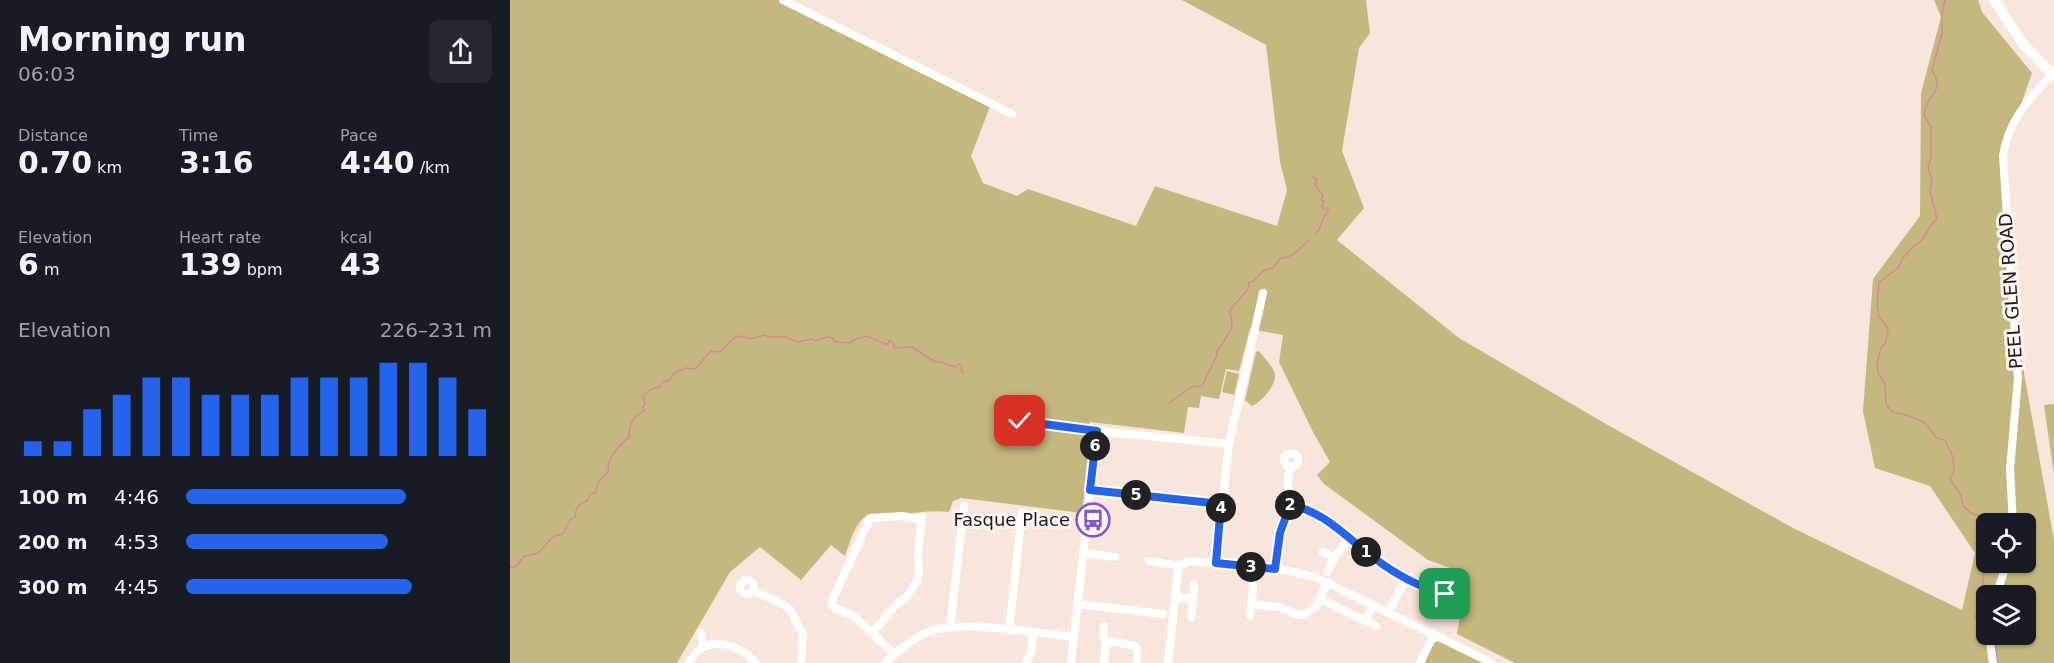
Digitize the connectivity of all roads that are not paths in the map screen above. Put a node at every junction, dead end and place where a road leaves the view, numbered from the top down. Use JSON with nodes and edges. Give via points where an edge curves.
{"nodes":[{"id":1,"x":783,"y":0,"type":"edge"},
{"id":2,"x":1994,"y":0,"type":"edge"},
{"id":3,"x":2053,"y":75,"type":"edge"},
{"id":4,"x":1012,"y":114,"type":"dead end"},
{"id":5,"x":1263,"y":293,"type":"dead end"},
{"id":6,"x":1020,"y":421,"type":"dead end"},
{"id":7,"x":1097,"y":431,"type":"junction"},
{"id":8,"x":1229,"y":444,"type":"junction"},
{"id":9,"x":1290,"y":467,"type":"dead end"},
{"id":10,"x":1090,"y":490,"type":"junction"},
{"id":11,"x":1221,"y":504,"type":"junction"},
{"id":12,"x":1290,"y":505,"type":"junction"},
{"id":13,"x":964,"y":506,"type":"dead end"},
{"id":14,"x":1022,"y":512,"type":"dead end"},
{"id":15,"x":2012,"y":513,"type":"edge"},
{"id":16,"x":1349,"y":538,"type":"junction"},
{"id":17,"x":1323,"y":552,"type":"dead end"},
{"id":18,"x":1083,"y":553,"type":"junction"},
{"id":19,"x":1115,"y":557,"type":"dead end"},
{"id":20,"x":1334,"y":558,"type":"junction"},
{"id":21,"x":1149,"y":561,"type":"dead end"},
{"id":22,"x":1216,"y":563,"type":"junction"},
{"id":23,"x":1181,"y":565,"type":"junction"},
{"id":24,"x":1275,"y":569,"type":"junction"},
{"id":25,"x":1328,"y":572,"type":"dead end"},
{"id":26,"x":1405,"y":579,"type":"junction"},
{"id":27,"x":1254,"y":580,"type":"dead end"},
{"id":28,"x":1328,"y":582,"type":"junction"},
{"id":29,"x":1194,"y":585,"type":"dead end"},
{"id":30,"x":753,"y":591,"type":"dead end"},
{"id":31,"x":1461,"y":595,"type":"dead end"},
{"id":32,"x":1175,"y":597,"type":"junction"},
{"id":33,"x":1193,"y":599,"type":"junction"},
{"id":34,"x":1320,"y":599,"type":"junction"},
{"id":35,"x":1078,"y":604,"type":"junction"},
{"id":36,"x":1251,"y":604,"type":"junction"},
{"id":37,"x":1370,"y":611,"type":"dead end"},
{"id":38,"x":1389,"y":612,"type":"junction"},
{"id":39,"x":1162,"y":614,"type":"dead end"},
{"id":40,"x":1250,"y":615,"type":"dead end"},
{"id":41,"x":1191,"y":618,"type":"dead end"},
{"id":42,"x":1365,"y":621,"type":"junction"},
{"id":43,"x":1104,"y":626,"type":"dead end"},
{"id":44,"x":1376,"y":626,"type":"dead end"},
{"id":45,"x":950,"y":627,"type":"junction"},
{"id":46,"x":1009,"y":630,"type":"junction"},
{"id":47,"x":700,"y":633,"type":"dead end"},
{"id":48,"x":872,"y":633,"type":"junction"},
{"id":49,"x":1033,"y":633,"type":"junction"},
{"id":50,"x":1434,"y":634,"type":"junction"},
{"id":51,"x":1074,"y":637,"type":"junction"},
{"id":52,"x":1106,"y":643,"type":"junction"},
{"id":53,"x":1991,"y":645,"type":"edge"},
{"id":54,"x":704,"y":647,"type":"junction"},
{"id":55,"x":894,"y":654,"type":"junction"},
{"id":56,"x":689,"y":663,"type":"edge"},
{"id":57,"x":756,"y":663,"type":"edge"},
{"id":58,"x":801,"y":663,"type":"edge"},
{"id":59,"x":885,"y":663,"type":"edge"},
{"id":60,"x":1026,"y":663,"type":"edge"},
{"id":61,"x":1071,"y":663,"type":"edge"},
{"id":62,"x":1104,"y":663,"type":"edge"},
{"id":63,"x":1137,"y":663,"type":"edge"},
{"id":64,"x":1168,"y":663,"type":"edge"},
{"id":65,"x":1420,"y":663,"type":"edge"},
{"id":66,"x":1492,"y":663,"type":"edge"},
{"id":67,"x":1993,"y":663,"type":"edge"}],
"edges":[{"from":1,"to":4,"type":"street"},
{"from":2,"to":3,"type":"main road","via":[[2023,44]]},
{"from":3,"to":15,"type":"street","name":"PEEL GLEN ROAD","via":[[2023,106],[2004,143],[2002,156],[2018,378],[2010,469]]},
{"from":5,"to":8,"type":"street"},
{"from":6,"to":7,"type":"street"},
{"from":7,"to":8,"type":"street"},
{"from":7,"to":10,"type":"street"},
{"from":8,"to":11,"type":"street"},
{"from":9,"to":12,"type":"street"},
{"from":10,"to":11,"type":"street"},
{"from":10,"to":18,"type":"street"},
{"from":11,"to":22,"type":"street"},
{"from":12,"to":16,"type":"street","via":[[1322,516]]},
{"from":12,"to":24,"type":"street","via":[[1280,533]]},
{"from":13,"to":45,"type":"street"},
{"from":14,"to":46,"type":"street"},
{"from":16,"to":20,"type":"street"},
{"from":16,"to":26,"type":"street"},
{"from":17,"to":20,"type":"street"},
{"from":18,"to":19,"type":"street"},
{"from":18,"to":35,"type":"street"},
{"from":20,"to":25,"type":"street"},
{"from":21,"to":23,"type":"street"},
{"from":22,"to":23,"type":"street","via":[[1190,561]]},
{"from":22,"to":24,"type":"street"},
{"from":23,"to":32,"type":"street"},
{"from":24,"to":28,"type":"street"},
{"from":26,"to":31,"type":"street","via":[[1432,591]]},
{"from":26,"to":38,"type":"street"},
{"from":27,"to":36,"type":"street"},
{"from":28,"to":34,"type":"street"},
{"from":28,"to":38,"type":"street"},
{"from":29,"to":33,"type":"street"},
{"from":30,"to":58,"type":"street","via":[[792,612],[795,625],[803,633]]},
{"from":32,"to":33,"type":"street"},
{"from":32,"to":64,"type":"street"},
{"from":33,"to":41,"type":"street"},
{"from":34,"to":36,"type":"street","via":[[1310,612],[1298,615],[1279,607]]},
{"from":34,"to":42,"type":"street"},
{"from":35,"to":39,"type":"street"},
{"from":35,"to":51,"type":"street"},
{"from":36,"to":40,"type":"street"},
{"from":37,"to":42,"type":"street"},
{"from":38,"to":50,"type":"street"},
{"from":42,"to":44,"type":"street"},
{"from":43,"to":52,"type":"street"},
{"from":45,"to":46,"type":"street"},
{"from":45,"to":55,"type":"street","via":[[917,637]]},
{"from":46,"to":49,"type":"street"},
{"from":47,"to":54,"type":"street"},
{"from":48,"to":48,"type":"street","via":[[908,596],[917,581],[922,517],[870,518],[831,603]]},
{"from":48,"to":55,"type":"street"},
{"from":49,"to":51,"type":"street"},
{"from":49,"to":60,"type":"street"},
{"from":50,"to":65,"type":"street"},
{"from":50,"to":66,"type":"street"},
{"from":51,"to":61,"type":"street"},
{"from":52,"to":62,"type":"street"},
{"from":52,"to":63,"type":"street","via":[[1135,646]]},
{"from":53,"to":67,"type":"street"},
{"from":54,"to":56,"type":"street"},
{"from":54,"to":57,"type":"street","via":[[736,648]]},
{"from":55,"to":59,"type":"street"}]}
